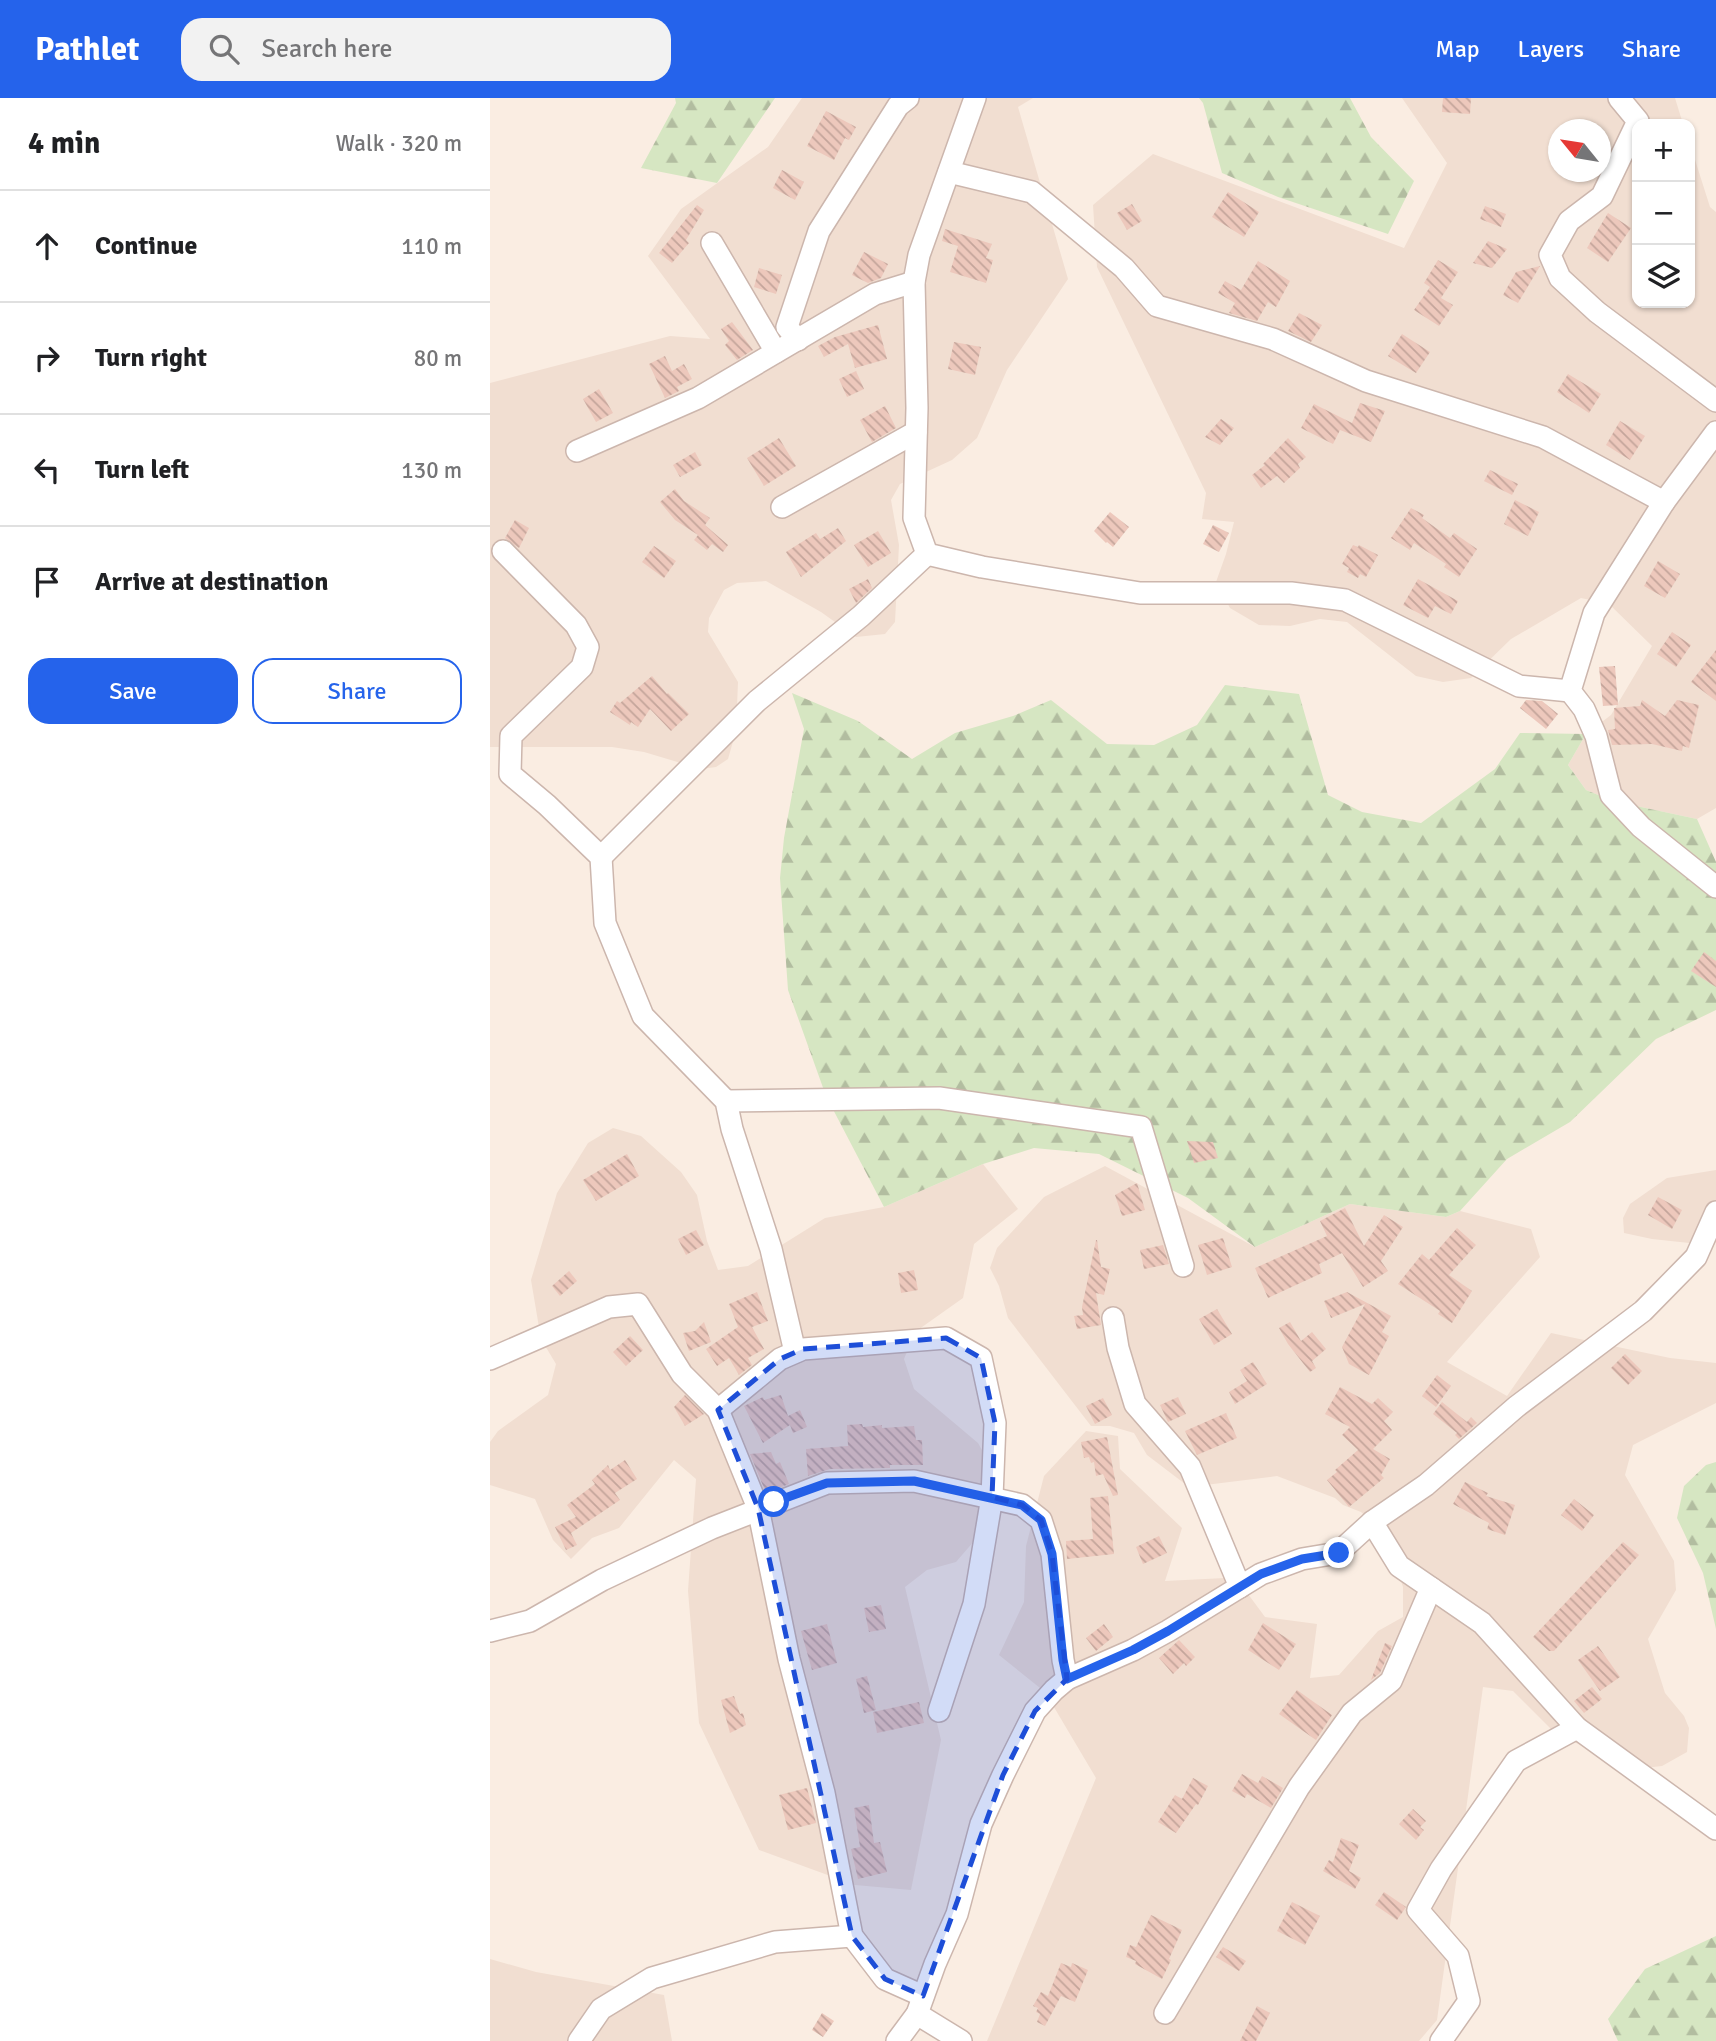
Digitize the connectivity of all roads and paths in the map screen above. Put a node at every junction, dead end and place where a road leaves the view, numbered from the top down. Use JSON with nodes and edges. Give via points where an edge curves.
{"nodes":[{"id":1,"x":908,"y":98,"type":"edge"},
{"id":2,"x":1619,"y":98,"type":"edge"},
{"id":3,"x":971,"y":99,"type":"edge"},
{"id":4,"x":949,"y":172,"type":"junction"},
{"id":5,"x":712,"y":243,"type":"dead end"},
{"id":6,"x":914,"y":282,"type":"junction"},
{"id":7,"x":798,"y":340,"type":"junction"},
{"id":8,"x":776,"y":352,"type":"junction"},
{"id":9,"x":1716,"y":401,"type":"edge"},
{"id":10,"x":916,"y":432,"type":"junction"},
{"id":11,"x":1716,"y":432,"type":"edge"},
{"id":12,"x":577,"y":451,"type":"dead end"},
{"id":13,"x":1664,"y":502,"type":"junction"},
{"id":14,"x":782,"y":507,"type":"dead end"},
{"id":15,"x":503,"y":551,"type":"dead end"},
{"id":16,"x":927,"y":554,"type":"junction"},
{"id":17,"x":1570,"y":691,"type":"junction"},
{"id":18,"x":601,"y":857,"type":"junction"},
{"id":19,"x":1716,"y":887,"type":"edge"},
{"id":20,"x":726,"y":1101,"type":"junction"},
{"id":21,"x":1716,"y":1212,"type":"edge"},
{"id":22,"x":1183,"y":1266,"type":"dead end"},
{"id":23,"x":1113,"y":1318,"type":"dead end"},
{"id":24,"x":795,"y":1352,"type":"junction"},
{"id":25,"x":490,"y":1359,"type":"edge"},
{"id":26,"x":718,"y":1410,"type":"junction"},
{"id":27,"x":992,"y":1497,"type":"junction"},
{"id":28,"x":758,"y":1508,"type":"junction"},
{"id":29,"x":1372,"y":1522,"type":"junction"},
{"id":30,"x":1240,"y":1587,"type":"junction"},
{"id":31,"x":1431,"y":1588,"type":"junction"},
{"id":32,"x":490,"y":1631,"type":"edge"},
{"id":33,"x":1067,"y":1679,"type":"junction"},
{"id":34,"x":939,"y":1711,"type":"dead end"},
{"id":35,"x":1577,"y":1728,"type":"junction"},
{"id":36,"x":1716,"y":1829,"type":"edge"},
{"id":37,"x":852,"y":1936,"type":"junction"},
{"id":38,"x":920,"y":2005,"type":"junction"},
{"id":39,"x":1165,"y":2012,"type":"dead end"},
{"id":40,"x":579,"y":2041,"type":"edge"},
{"id":41,"x":897,"y":2041,"type":"edge"},
{"id":42,"x":961,"y":2041,"type":"edge"},
{"id":43,"x":1441,"y":2041,"type":"edge"}],
"edges":[{"from":1,"to":7,"type":"street","via":[[898,106],[819,231],[787,327]]},
{"from":2,"to":9,"type":"street","via":[[1638,121],[1602,196],[1569,221],[1550,255],[1560,278],[1597,313]]},
{"from":3,"to":4,"type":"street"},
{"from":4,"to":6,"type":"street"},
{"from":4,"to":13,"type":"street","via":[[1032,192],[1124,268],[1157,306],[1273,339],[1366,381],[1543,437]]},
{"from":5,"to":8,"type":"street"},
{"from":6,"to":7,"type":"street","via":[[875,294]]},
{"from":6,"to":10,"type":"street"},
{"from":7,"to":8,"type":"street"},
{"from":8,"to":12,"type":"street","via":[[698,398]]},
{"from":10,"to":14,"type":"street"},
{"from":10,"to":16,"type":"street","via":[[914,519]]},
{"from":11,"to":13,"type":"street"},
{"from":13,"to":17,"type":"street","via":[[1594,613]]},
{"from":15,"to":18,"type":"street","via":[[576,625],[589,647],[582,667],[512,736],[510,774]]},
{"from":16,"to":17,"type":"street","via":[[1140,593],[1291,593],[1345,600],[1519,686]]},
{"from":16,"to":18,"type":"street","via":[[861,616],[757,701]]},
{"from":17,"to":19,"type":"street","via":[[1596,736],[1611,795],[1640,827]]},
{"from":18,"to":20,"type":"street","via":[[605,923],[643,1016]]},
{"from":20,"to":22,"type":"street","via":[[939,1098],[1141,1127]]},
{"from":20,"to":24,"type":"street","via":[[771,1249]]},
{"from":21,"to":29,"type":"street","via":[[1696,1256],[1643,1311],[1516,1407],[1426,1485]]},
{"from":23,"to":30,"type":"street","via":[[1135,1404],[1190,1467]]},
{"from":24,"to":26,"type":"street"},
{"from":24,"to":27,"type":"street","via":[[946,1338],[981,1357],[995,1423]]},
{"from":25,"to":26,"type":"street","via":[[609,1307],[638,1304],[682,1374]]},
{"from":26,"to":28,"type":"street"},
{"from":27,"to":28,"type":"street","via":[[914,1481],[827,1483]]},
{"from":27,"to":33,"type":"street","via":[[1022,1505],[1041,1520],[1052,1554]]},
{"from":27,"to":34,"type":"street","via":[[974,1604]]},
{"from":28,"to":32,"type":"street","via":[[602,1580],[530,1620]]},
{"from":28,"to":37,"type":"street"},
{"from":29,"to":30,"type":"street","via":[[1339,1553],[1302,1559]]},
{"from":29,"to":31,"type":"street","via":[[1399,1566]]},
{"from":30,"to":33,"type":"street","via":[[1133,1650]]},
{"from":31,"to":35,"type":"street","via":[[1482,1623]]},
{"from":31,"to":39,"type":"street","via":[[1391,1681],[1352,1713],[1299,1787]]},
{"from":33,"to":38,"type":"street","via":[[1035,1711],[1003,1774],[981,1824],[957,1914]]},
{"from":35,"to":36,"type":"street"},
{"from":35,"to":43,"type":"street","via":[[1516,1761],[1441,1869],[1419,1910],[1458,1956],[1469,2001]]},
{"from":37,"to":38,"type":"street","via":[[885,1979]]},
{"from":37,"to":40,"type":"street","via":[[775,1942],[652,1978],[601,2009]]},
{"from":38,"to":41,"type":"street"},
{"from":38,"to":42,"type":"street"}]}
